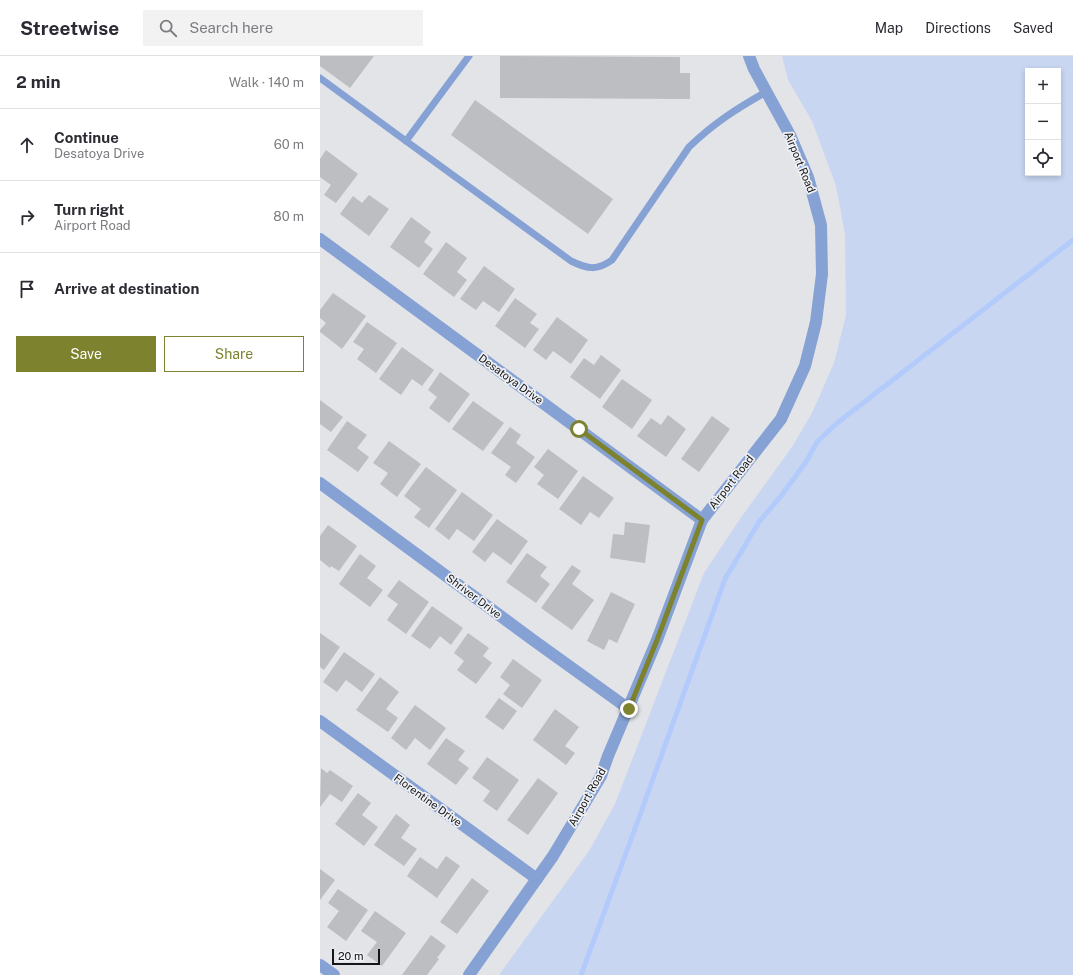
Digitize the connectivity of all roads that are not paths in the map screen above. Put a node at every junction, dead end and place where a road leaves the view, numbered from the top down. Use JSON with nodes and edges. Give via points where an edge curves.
{"nodes":[{"id":1,"x":469,"y":56,"type":"edge"},
{"id":2,"x":749,"y":56,"type":"edge"},
{"id":3,"x":320,"y":78,"type":"edge"},
{"id":4,"x":766,"y":92,"type":"junction"},
{"id":5,"x":406,"y":140,"type":"junction"},
{"id":6,"x":320,"y":238,"type":"edge"},
{"id":7,"x":320,"y":483,"type":"edge"},
{"id":8,"x":702,"y":520,"type":"junction"},
{"id":9,"x":629,"y":709,"type":"junction"},
{"id":10,"x":320,"y":721,"type":"edge"},
{"id":11,"x":537,"y":879,"type":"junction"},
{"id":12,"x":320,"y":965,"type":"edge"},
{"id":13,"x":334,"y":975,"type":"edge"},
{"id":14,"x":469,"y":975,"type":"edge"}],
"edges":[{"from":1,"to":5,"type":"lane"},
{"from":2,"to":4,"type":"street","name":"Airport Road"},
{"from":3,"to":5,"type":"lane"},
{"from":4,"to":5,"type":"lane","via":[[727,115],[689,147],[612,260],[604,266],[592,268],[571,261]]},
{"from":4,"to":8,"type":"street","name":"Airport Road","via":[[790,135],[808,177],[821,225],[822,274],[816,322],[805,366],[781,419]]},
{"from":6,"to":8,"type":"street","name":"Desatoya Drive"},
{"from":7,"to":9,"type":"street","name":"Shriver Drive"},
{"from":8,"to":9,"type":"street","name":"Airport Road"},
{"from":9,"to":11,"type":"street","name":"Airport Road","via":[[601,776]]},
{"from":10,"to":11,"type":"street","name":"Florentine Drive"},
{"from":11,"to":14,"type":"street","name":"Airport Road"},
{"from":12,"to":13,"type":"street"}]}
